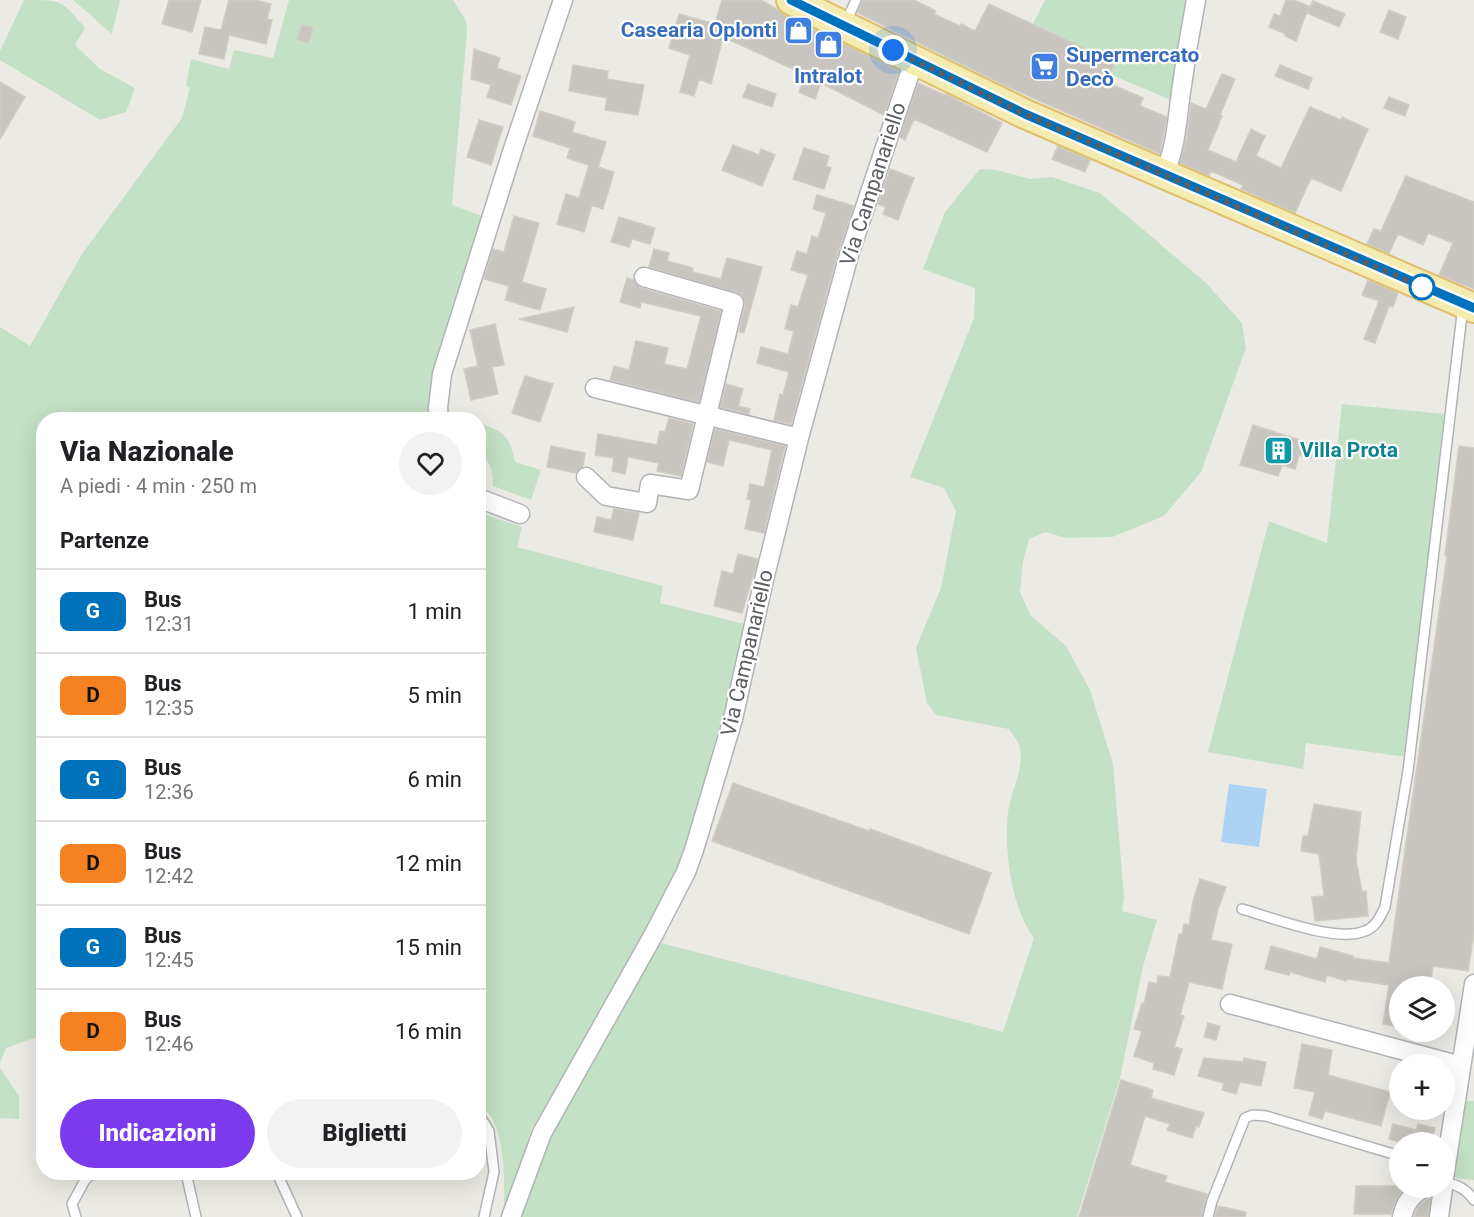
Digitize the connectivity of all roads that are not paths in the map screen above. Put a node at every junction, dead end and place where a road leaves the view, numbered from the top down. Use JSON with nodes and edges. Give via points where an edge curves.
{"nodes":[{"id":1,"x":563,"y":0,"type":"edge"},
{"id":2,"x":791,"y":0,"type":"edge"},
{"id":3,"x":856,"y":0,"type":"edge"},
{"id":4,"x":1196,"y":0,"type":"edge"},
{"id":5,"x":844,"y":26,"type":"junction"},
{"id":6,"x":914,"y":61,"type":"junction"},
{"id":7,"x":1164,"y":174,"type":"junction"},
{"id":8,"x":644,"y":277,"type":"dead end"},
{"id":9,"x":1469,"y":306,"type":"edge"},
{"id":10,"x":595,"y":388,"type":"dead end"},
{"id":11,"x":438,"y":412,"type":"edge"},
{"id":12,"x":705,"y":416,"type":"junction"},
{"id":13,"x":799,"y":438,"type":"junction"},
{"id":14,"x":586,"y":477,"type":"dead end"},
{"id":15,"x":486,"y":501,"type":"edge"},
{"id":16,"x":520,"y":514,"type":"dead end"},
{"id":17,"x":1242,"y":909,"type":"dead end"},
{"id":18,"x":1474,"y":984,"type":"edge"},
{"id":19,"x":1230,"y":1004,"type":"dead end"},
{"id":20,"x":1461,"y":1066,"type":"junction"},
{"id":21,"x":486,"y":1126,"type":"edge"},
{"id":22,"x":1451,"y":1132,"type":"edge"},
{"id":23,"x":1389,"y":1153,"type":"edge"},
{"id":24,"x":85,"y":1180,"type":"edge"},
{"id":25,"x":188,"y":1180,"type":"edge"},
{"id":26,"x":280,"y":1180,"type":"edge"},
{"id":27,"x":1455,"y":1184,"type":"edge"},
{"id":28,"x":1410,"y":1198,"type":"edge"},
{"id":29,"x":1442,"y":1198,"type":"edge"},
{"id":30,"x":1474,"y":1200,"type":"edge"},
{"id":31,"x":76,"y":1217,"type":"edge"},
{"id":32,"x":196,"y":1217,"type":"edge"},
{"id":33,"x":297,"y":1217,"type":"edge"},
{"id":34,"x":484,"y":1217,"type":"edge"},
{"id":35,"x":511,"y":1217,"type":"edge"},
{"id":36,"x":1208,"y":1217,"type":"edge"},
{"id":37,"x":1402,"y":1217,"type":"edge"},
{"id":38,"x":1439,"y":1217,"type":"edge"}],
"edges":[{"from":1,"to":11,"type":"street","via":[[442,374]]},
{"from":2,"to":5,"type":"main road"},
{"from":3,"to":5,"type":"lane"},
{"from":4,"to":7,"type":"street","via":[[1178,128]]},
{"from":5,"to":6,"type":"main road"},
{"from":6,"to":7,"type":"main road"},
{"from":6,"to":13,"type":"street","name":"Via Campanariello","via":[[849,255]]},
{"from":7,"to":9,"type":"main road"},
{"from":8,"to":12,"type":"street","via":[[734,303]]},
{"from":9,"to":17,"type":"lane","via":[[1408,771],[1385,907],[1378,922],[1353,934],[1329,934]]},
{"from":10,"to":12,"type":"street"},
{"from":12,"to":13,"type":"street"},
{"from":12,"to":14,"type":"street","via":[[689,490],[650,484],[647,503],[606,496]]},
{"from":13,"to":35,"type":"street","name":"Via Campanariello","via":[[733,719],[686,872],[542,1133]]},
{"from":15,"to":16,"type":"street"},
{"from":18,"to":20,"type":"street"},
{"from":19,"to":20,"type":"street"},
{"from":20,"to":22,"type":"street"},
{"from":21,"to":34,"type":"lane","via":[[494,1172]]},
{"from":23,"to":36,"type":"lane","via":[[1253,1115],[1245,1118]]},
{"from":24,"to":31,"type":"lane","via":[[72,1204]]},
{"from":25,"to":32,"type":"lane"},
{"from":26,"to":33,"type":"lane"},
{"from":27,"to":30,"type":"lane"},
{"from":28,"to":37,"type":"street"},
{"from":29,"to":38,"type":"street"}]}
